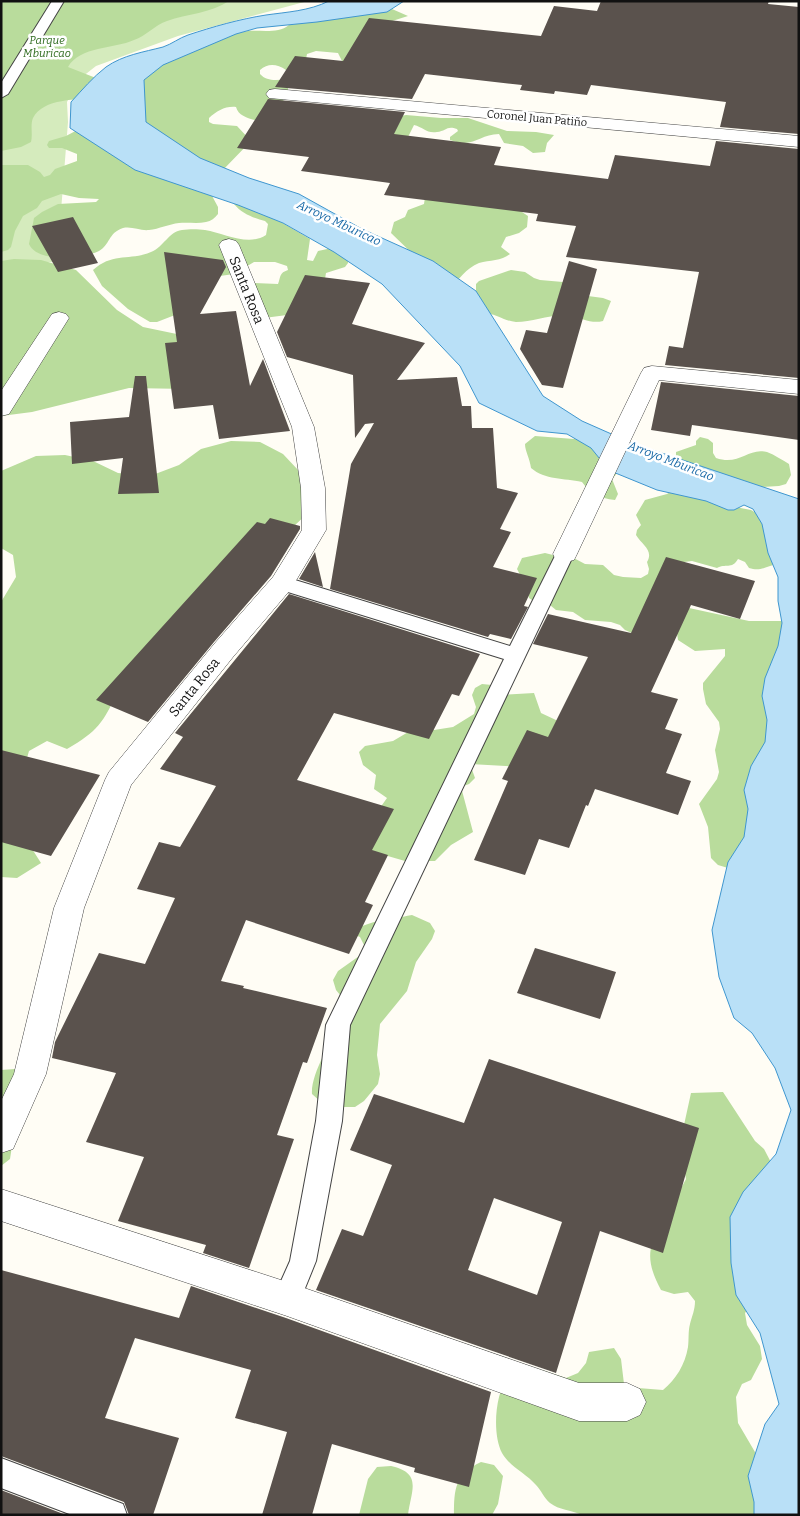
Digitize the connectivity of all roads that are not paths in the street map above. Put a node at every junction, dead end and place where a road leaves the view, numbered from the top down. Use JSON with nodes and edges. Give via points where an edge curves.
{"nodes":[{"id":1,"x":58,"y":1,"type":"edge"},
{"id":2,"x":1,"y":94,"type":"edge"},
{"id":3,"x":275,"y":94,"type":"dead end"},
{"id":4,"x":799,"y":142,"type":"edge"},
{"id":5,"x":229,"y":245,"type":"dead end"},
{"id":6,"x":59,"y":318,"type":"dead end"},
{"id":7,"x":799,"y":387,"type":"edge"},
{"id":8,"x":1,"y":409,"type":"edge"},
{"id":9,"x":565,"y":554,"type":"joint"},
{"id":10,"x":282,"y":583,"type":"junction"},
{"id":11,"x":515,"y":654,"type":"junction"},
{"id":12,"x":1,"y":1138,"type":"edge"},
{"id":13,"x":1,"y":1205,"type":"edge"},
{"id":14,"x":287,"y":1299,"type":"junction"},
{"id":15,"x":627,"y":1402,"type":"dead end"},
{"id":16,"x":1,"y":1473,"type":"edge"},
{"id":17,"x":112,"y":1515,"type":"edge"}],
"edges":[{"from":1,"to":2,"type":"lane"},
{"from":3,"to":4,"type":"street","name":"Coronel Juan Patiño"},
{"from":5,"to":10,"type":"street","name":"Santa Rosa","via":[[303,426],[313,488],[314,530]]},
{"from":6,"to":8,"type":"street"},
{"from":7,"to":9,"type":"street","via":[[652,373]]},
{"from":9,"to":11,"type":"lane"},
{"from":10,"to":11,"type":"lane"},
{"from":10,"to":12,"type":"street","name":"Santa Rosa","via":[[119,780],[69,908],[30,1074]]},
{"from":11,"to":14,"type":"lane","via":[[338,1025],[329,1121],[312,1214],[303,1261]]},
{"from":13,"to":14,"type":"street"},
{"from":14,"to":15,"type":"street","via":[[579,1402]]},
{"from":16,"to":17,"type":"lane"}]}
